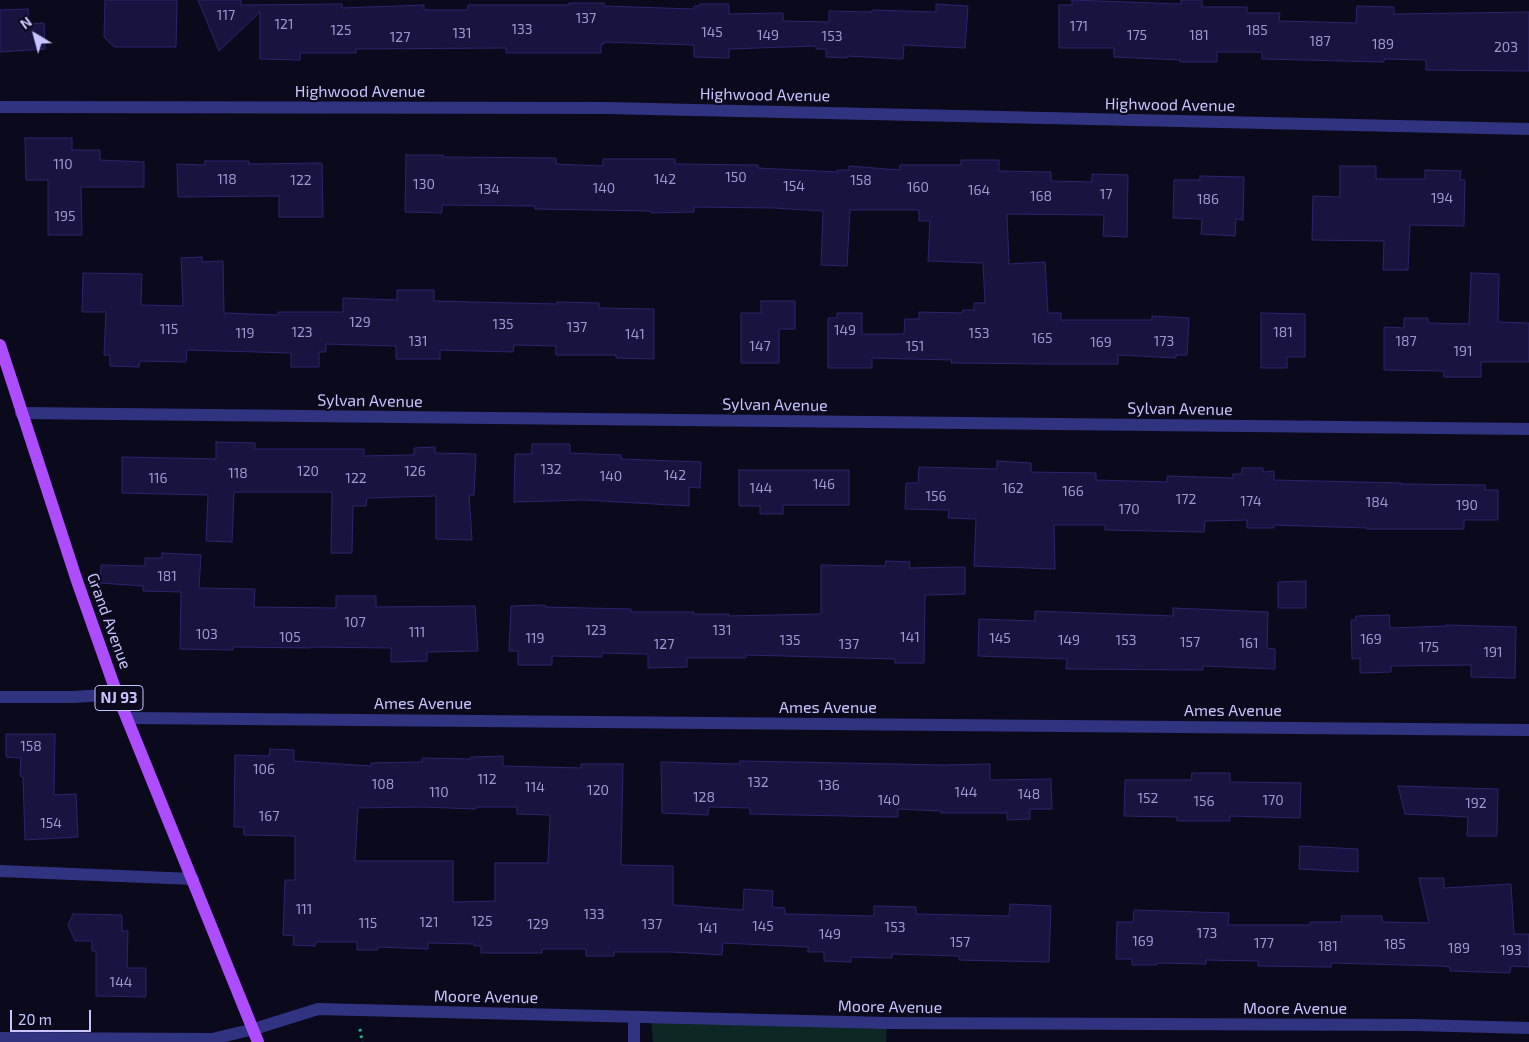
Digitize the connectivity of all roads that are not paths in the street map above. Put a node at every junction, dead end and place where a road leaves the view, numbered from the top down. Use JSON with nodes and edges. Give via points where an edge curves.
{"nodes":[{"id":1,"x":0,"y":107,"type":"edge"},
{"id":2,"x":1529,"y":129,"type":"edge"},
{"id":3,"x":0,"y":345,"type":"edge"},
{"id":4,"x":21,"y":413,"type":"junction"},
{"id":5,"x":1529,"y":429,"type":"edge"},
{"id":6,"x":117,"y":694,"type":"junction"},
{"id":7,"x":0,"y":697,"type":"edge"},
{"id":8,"x":127,"y":718,"type":"junction"},
{"id":9,"x":1529,"y":730,"type":"edge"},
{"id":10,"x":0,"y":871,"type":"edge"},
{"id":11,"x":193,"y":879,"type":"junction"},
{"id":12,"x":634,"y":1017,"type":"junction"},
{"id":13,"x":1529,"y":1028,"type":"edge"},
{"id":14,"x":254,"y":1029,"type":"junction"},
{"id":15,"x":0,"y":1038,"type":"edge"},
{"id":16,"x":258,"y":1042,"type":"edge"},
{"id":17,"x":634,"y":1042,"type":"edge"}],
"edges":[{"from":1,"to":2,"type":"street","name":"Highwood Avenue","via":[[617,108]]},
{"from":3,"to":4,"type":"main road","name":"Grand Avenue","number":"NJ 93"},
{"from":4,"to":5,"type":"street","name":"Sylvan Avenue"},
{"from":4,"to":6,"type":"main road","name":"Grand Avenue","number":"NJ 93"},
{"from":6,"to":7,"type":"street"},
{"from":6,"to":8,"type":"main road","name":"Grand Avenue","number":"NJ 93"},
{"from":8,"to":9,"type":"street","name":"Ames Avenue"},
{"from":8,"to":11,"type":"main road","name":"Grand Avenue","number":"NJ 93"},
{"from":10,"to":11,"type":"street"},
{"from":11,"to":14,"type":"main road","name":"Grand Avenue","number":"NJ 93"},
{"from":12,"to":13,"type":"street","name":"Moore Avenue","via":[[888,1023]]},
{"from":12,"to":14,"type":"street","name":"Moore Avenue","via":[[318,1010]]},
{"from":12,"to":17,"type":"street"},
{"from":14,"to":15,"type":"street","name":"Moore Avenue","via":[[212,1038]]},
{"from":14,"to":16,"type":"main road","name":"Grand Avenue","number":"NJ 93"}]}
